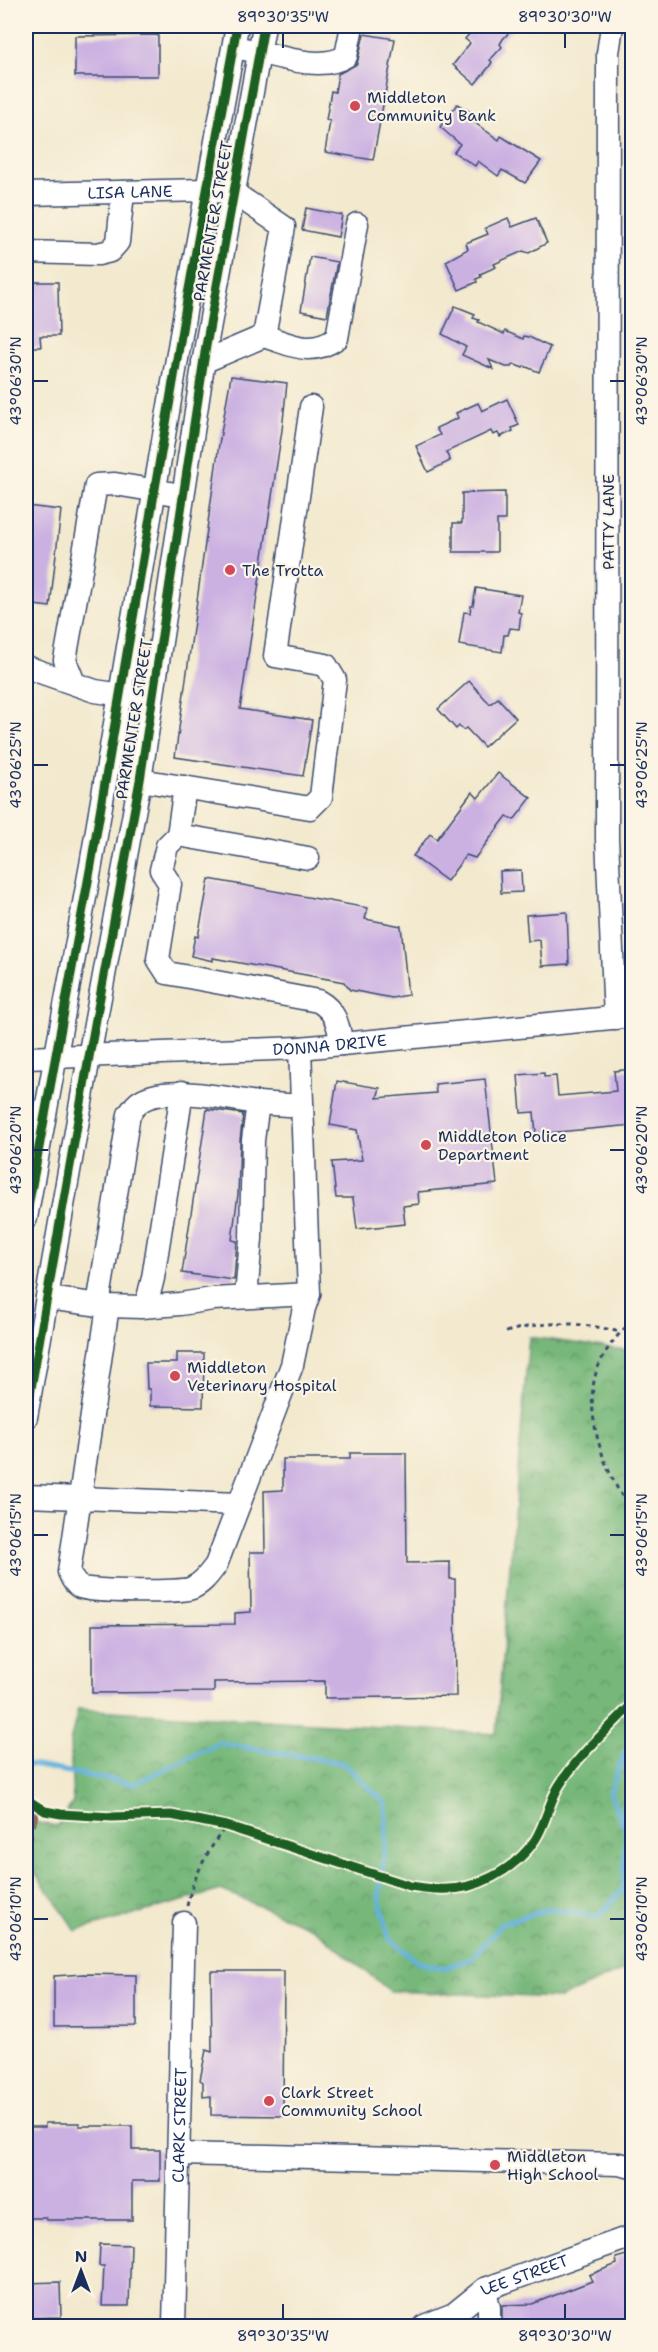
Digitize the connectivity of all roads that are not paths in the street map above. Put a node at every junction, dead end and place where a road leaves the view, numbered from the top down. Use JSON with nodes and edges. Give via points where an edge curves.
{"nodes":[{"id":1,"x":237,"y":26,"type":"edge"},
{"id":2,"x":264,"y":26,"type":"edge"},
{"id":3,"x":352,"y":26,"type":"edge"},
{"id":4,"x":612,"y":26,"type":"edge"},
{"id":5,"x":233,"y":48,"type":"junction"},
{"id":6,"x":258,"y":52,"type":"junction"},
{"id":7,"x":207,"y":190,"type":"junction"},
{"id":8,"x":123,"y":192,"type":"junction"},
{"id":9,"x":234,"y":192,"type":"junction"},
{"id":10,"x":26,"y":194,"type":"edge"},
{"id":11,"x":357,"y":224,"type":"dead end"},
{"id":12,"x":26,"y":252,"type":"edge"},
{"id":13,"x":264,"y":336,"type":"junction"},
{"id":14,"x":203,"y":362,"type":"junction"},
{"id":15,"x":311,"y":407,"type":"dead end"},
{"id":16,"x":156,"y":490,"type":"junction"},
{"id":17,"x":183,"y":495,"type":"junction"},
{"id":18,"x":26,"y":667,"type":"edge"},
{"id":19,"x":74,"y":683,"type":"junction"},
{"id":20,"x":121,"y":695,"type":"junction"},
{"id":21,"x":153,"y":699,"type":"junction"},
{"id":22,"x":141,"y":780,"type":"junction"},
{"id":23,"x":185,"y":788,"type":"junction"},
{"id":24,"x":178,"y":835,"type":"junction"},
{"id":25,"x":308,"y":858,"type":"dead end"},
{"id":26,"x":624,"y":1017,"type":"edge"},
{"id":27,"x":342,"y":1044,"type":"junction"},
{"id":28,"x":300,"y":1048,"type":"junction"},
{"id":29,"x":88,"y":1057,"type":"junction"},
{"id":30,"x":54,"y":1058,"type":"junction"},
{"id":31,"x":26,"y":1059,"type":"edge"},
{"id":32,"x":182,"y":1092,"type":"junction"},
{"id":33,"x":258,"y":1102,"type":"junction"},
{"id":34,"x":302,"y":1106,"type":"junction"},
{"id":35,"x":26,"y":1218,"type":"edge"},
{"id":36,"x":309,"y":1294,"type":"junction"},
{"id":37,"x":246,"y":1297,"type":"junction"},
{"id":38,"x":47,"y":1298,"type":"junction"},
{"id":39,"x":103,"y":1306,"type":"junction"},
{"id":40,"x":146,"y":1306,"type":"junction"},
{"id":41,"x":26,"y":1417,"type":"edge"},
{"id":42,"x":26,"y":1496,"type":"edge"},
{"id":43,"x":80,"y":1498,"type":"junction"},
{"id":44,"x":239,"y":1504,"type":"junction"},
{"id":45,"x":184,"y":1923,"type":"road end"},
{"id":46,"x":178,"y":2154,"type":"junction"},
{"id":47,"x":633,"y":2167,"type":"edge"},
{"id":48,"x":633,"y":2236,"type":"edge"},
{"id":49,"x":485,"y":2289,"type":"junction"},
{"id":50,"x":174,"y":2326,"type":"edge"},
{"id":51,"x":424,"y":2326,"type":"edge"},
{"id":52,"x":489,"y":2326,"type":"edge"}],
"edges":[{"from":1,"to":5,"type":"street","name":"PARMENTER STREET"},
{"from":2,"to":6,"type":"street","name":"PARMENTER STREET"},
{"from":3,"to":6,"type":"street","via":[[346,56],[336,63]]},
{"from":4,"to":26,"type":"street","name":"PATTY LANE","via":[[608,53],[608,838]]},
{"from":5,"to":6,"type":"street"},
{"from":5,"to":7,"type":"street","name":"PARMENTER STREET"},
{"from":6,"to":9,"type":"street","name":"PARMENTER STREET"},
{"from":7,"to":8,"type":"street","name":"LISA LANE"},
{"from":7,"to":9,"type":"street","name":"LISA LANE"},
{"from":7,"to":16,"type":"street","name":"PARMENTER STREET"},
{"from":8,"to":10,"type":"street","name":"LISA LANE"},
{"from":8,"to":12,"type":"street","via":[[118,242],[110,251]]},
{"from":9,"to":13,"type":"street","via":[[284,227]]},
{"from":9,"to":14,"type":"street","name":"PARMENTER STREET"},
{"from":11,"to":13,"type":"street","via":[[338,338],[324,348],[308,349]]},
{"from":13,"to":14,"type":"street"},
{"from":14,"to":17,"type":"street","name":"PARMENTER STREET"},
{"from":15,"to":23,"type":"street","via":[[275,656],[326,664],[335,680],[321,797],[310,808]]},
{"from":16,"to":17,"type":"street"},
{"from":16,"to":19,"type":"street","via":[[96,485],[65,660]]},
{"from":16,"to":20,"type":"street","name":"PARMENTER STREET"},
{"from":17,"to":21,"type":"street","name":"PARMENTER STREET"},
{"from":18,"to":19,"type":"street"},
{"from":19,"to":20,"type":"street"},
{"from":20,"to":21,"type":"street"},
{"from":20,"to":30,"type":"street","name":"PARMENTER STREET"},
{"from":21,"to":22,"type":"street","name":"PARMENTER STREET"},
{"from":22,"to":23,"type":"street"},
{"from":22,"to":29,"type":"street","name":"PARMENTER STREET"},
{"from":23,"to":24,"type":"street"},
{"from":24,"to":25,"type":"street"},
{"from":24,"to":27,"type":"street","via":[[167,846],[161,870],[170,884],[158,959],[167,973],[318,1001],[332,1010]]},
{"from":26,"to":27,"type":"street","name":"DONNA DRIVE"},
{"from":27,"to":28,"type":"street","name":"DONNA DRIVE"},
{"from":28,"to":29,"type":"street","name":"DONNA DRIVE"},
{"from":28,"to":34,"type":"street"},
{"from":29,"to":30,"type":"street","name":"DONNA DRIVE"},
{"from":29,"to":38,"type":"street","name":"PARMENTER STREET"},
{"from":30,"to":31,"type":"street","name":"DONNA DRIVE"},
{"from":30,"to":35,"type":"street","name":"PARMENTER STREET"},
{"from":32,"to":33,"type":"street"},
{"from":32,"to":39,"type":"street","via":[[149,1097],[129,1114]]},
{"from":32,"to":40,"type":"street"},
{"from":33,"to":34,"type":"street"},
{"from":33,"to":37,"type":"street"},
{"from":34,"to":36,"type":"street"},
{"from":36,"to":37,"type":"street"},
{"from":36,"to":44,"type":"street","via":[[292,1365]]},
{"from":37,"to":40,"type":"street"},
{"from":38,"to":39,"type":"street"},
{"from":38,"to":41,"type":"street","name":"PARMENTER STREET"},
{"from":39,"to":40,"type":"street"},
{"from":39,"to":43,"type":"street"},
{"from":42,"to":43,"type":"street"},
{"from":43,"to":44,"type":"street"},
{"from":43,"to":44,"type":"street","via":[[69,1572],[79,1587],[97,1591],[190,1589],[216,1565]]},
{"from":45,"to":46,"type":"street","name":"CLARK STREET"},
{"from":46,"to":47,"type":"street"},
{"from":46,"to":50,"type":"street","name":"CLARK STREET"},
{"from":48,"to":49,"type":"street","name":"LEE STREET"},
{"from":49,"to":51,"type":"street","name":"LEE STREET","via":[[454,2314]]},
{"from":49,"to":52,"type":"street"}]}
